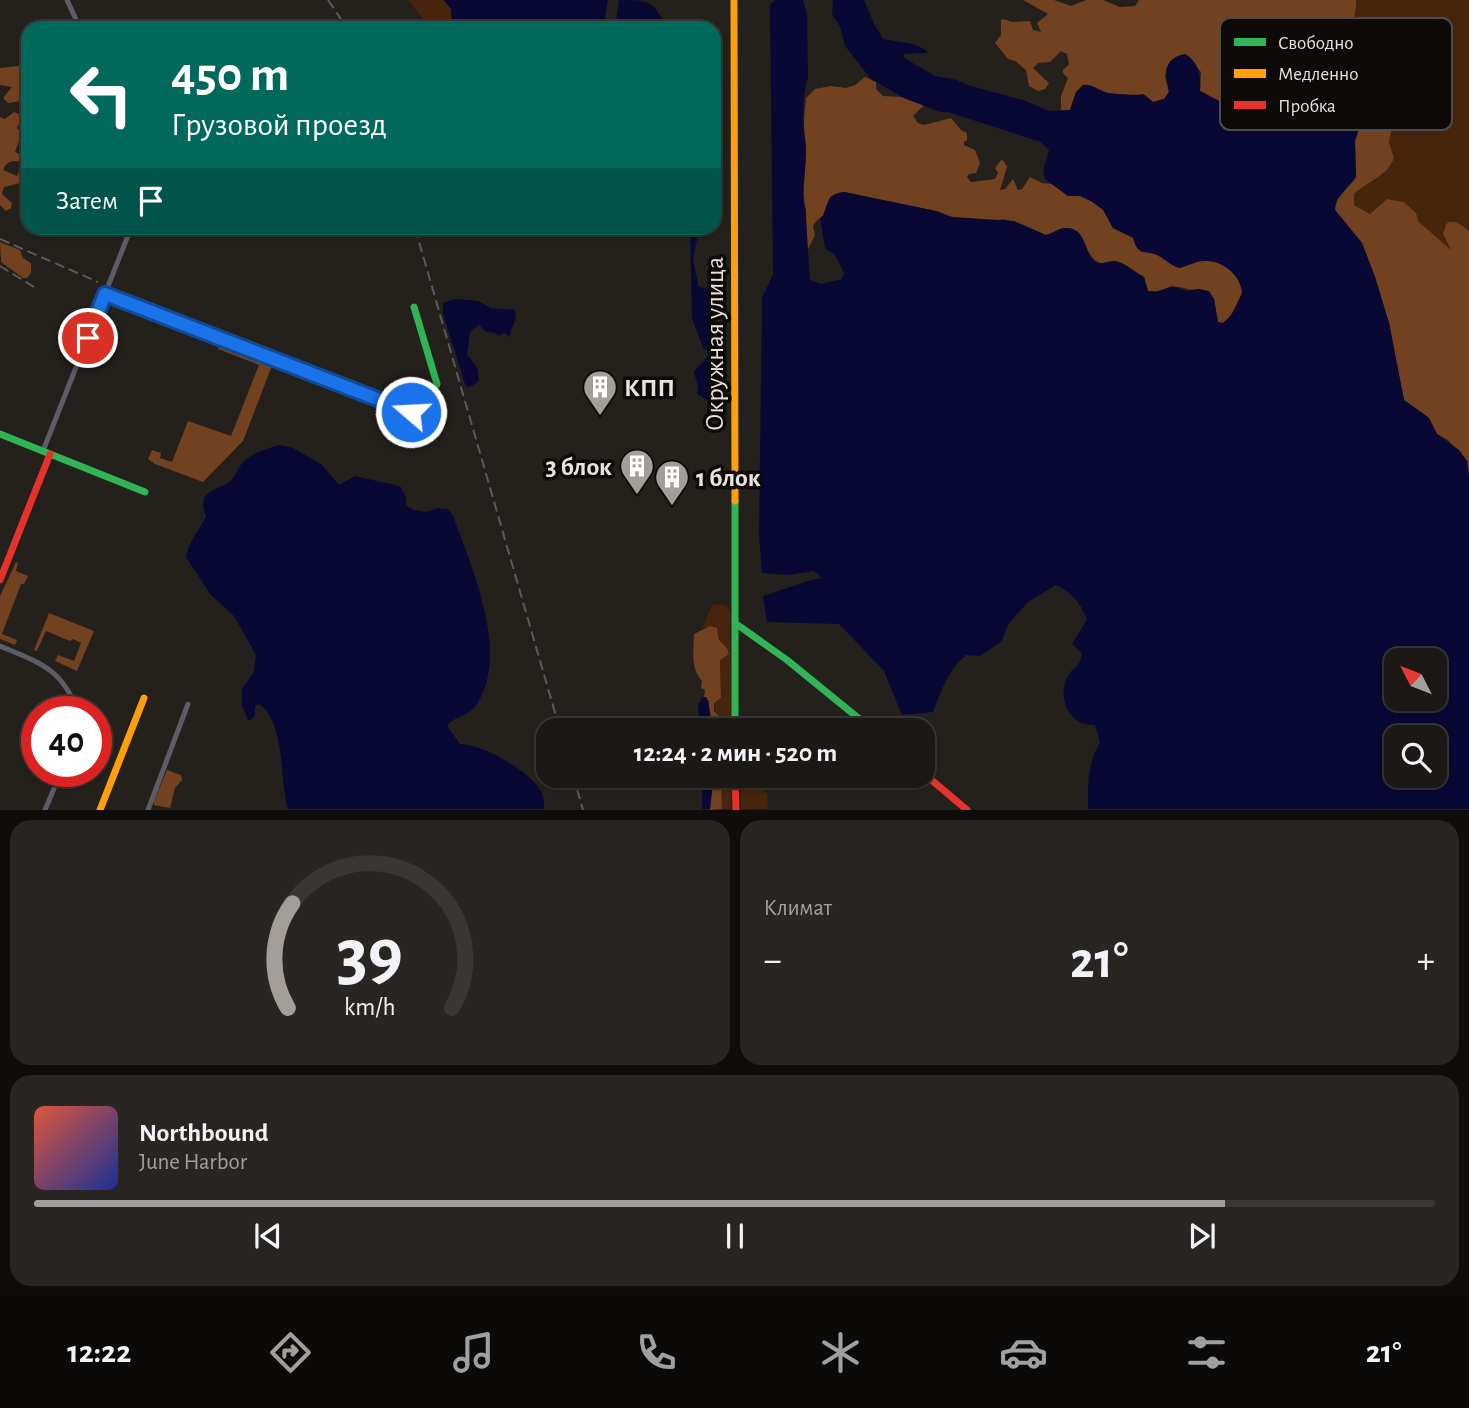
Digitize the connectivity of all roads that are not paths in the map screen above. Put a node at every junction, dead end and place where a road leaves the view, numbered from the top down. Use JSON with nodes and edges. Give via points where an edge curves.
{"nodes":[{"id":1,"x":67,"y":0,"type":"edge"},
{"id":2,"x":734,"y":0,"type":"edge"},
{"id":3,"x":77,"y":21,"type":"edge"},
{"id":4,"x":128,"y":235,"type":"edge"},
{"id":5,"x":105,"y":294,"type":"junction"},
{"id":6,"x":414,"y":307,"type":"dead end"},
{"id":7,"x":0,"y":434,"type":"edge"},
{"id":8,"x":47,"y":452,"type":"junction"},
{"id":9,"x":145,"y":492,"type":"dead end"},
{"id":10,"x":0,"y":580,"type":"edge"},
{"id":11,"x":735,"y":623,"type":"junction"},
{"id":12,"x":0,"y":646,"type":"edge"},
{"id":13,"x":71,"y":696,"type":"edge"},
{"id":14,"x":144,"y":698,"type":"dead end"},
{"id":15,"x":188,"y":704,"type":"dead end"},
{"id":16,"x":735,"y":718,"type":"edge"},
{"id":17,"x":858,"y":718,"type":"edge"},
{"id":18,"x":935,"y":783,"type":"edge"},
{"id":19,"x":55,"y":787,"type":"edge"},
{"id":20,"x":735,"y":788,"type":"edge"},
{"id":21,"x":45,"y":810,"type":"edge"},
{"id":22,"x":100,"y":810,"type":"edge"},
{"id":23,"x":148,"y":810,"type":"edge"},
{"id":24,"x":736,"y":810,"type":"edge"},
{"id":25,"x":967,"y":810,"type":"edge"}],
"edges":[{"from":1,"to":3,"type":"street"},
{"from":2,"to":11,"type":"main road","name":"Окружная улица"},
{"from":4,"to":5,"type":"street"},
{"from":5,"to":6,"type":"main road","via":[[411,412],[435,394],[437,384]]},
{"from":5,"to":8,"type":"street"},
{"from":7,"to":8,"type":"main road"},
{"from":8,"to":9,"type":"main road"},
{"from":8,"to":10,"type":"main road"},
{"from":11,"to":16,"type":"main road","name":"Окружная улица"},
{"from":11,"to":17,"type":"main road"},
{"from":12,"to":13,"type":"street","via":[[50,667]]},
{"from":14,"to":22,"type":"main road"},
{"from":15,"to":23,"type":"street"},
{"from":18,"to":25,"type":"main road"},
{"from":19,"to":21,"type":"street"},
{"from":20,"to":24,"type":"main road"}]}
